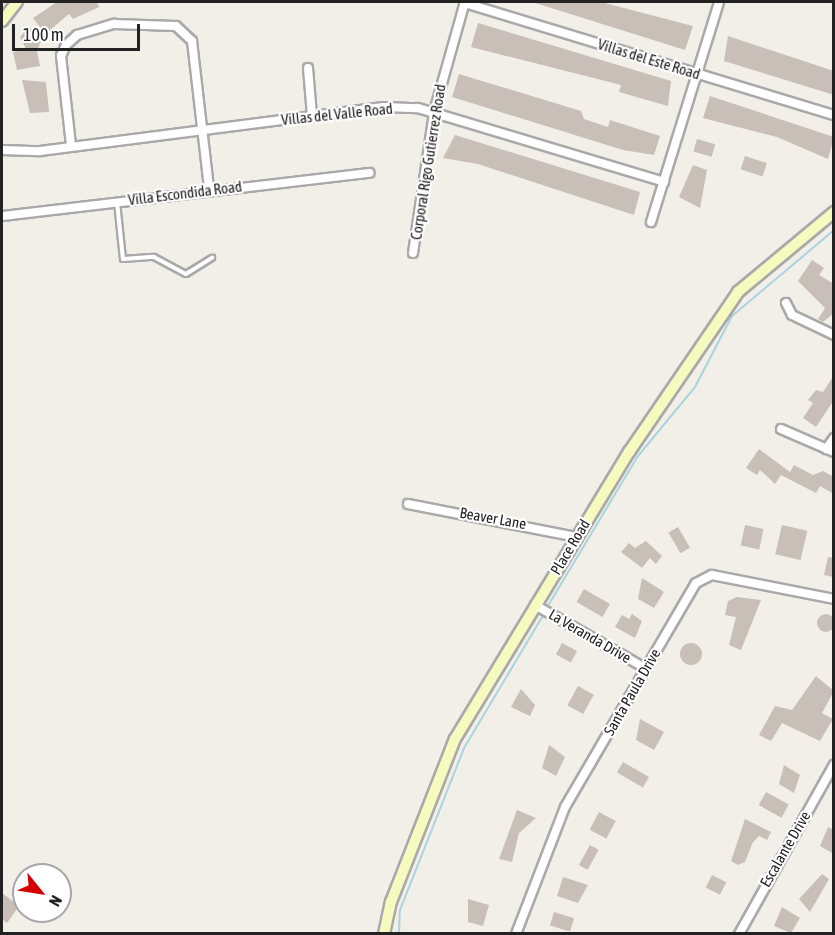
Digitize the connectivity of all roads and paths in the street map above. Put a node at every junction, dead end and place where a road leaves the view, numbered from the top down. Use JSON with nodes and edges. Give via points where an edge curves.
{"nodes":[{"id":1,"x":17,"y":2,"type":"edge"},
{"id":2,"x":465,"y":2,"type":"edge"},
{"id":3,"x":719,"y":2,"type":"edge"},
{"id":4,"x":2,"y":21,"type":"edge"},
{"id":5,"x":308,"y":68,"type":"dead end"},
{"id":6,"x":697,"y":73,"type":"junction"},
{"id":7,"x":434,"y":112,"type":"junction"},
{"id":8,"x":834,"y":114,"type":"edge"},
{"id":9,"x":312,"y":116,"type":"junction"},
{"id":10,"x":203,"y":129,"type":"junction"},
{"id":11,"x":71,"y":145,"type":"junction"},
{"id":12,"x":2,"y":150,"type":"edge"},
{"id":13,"x":369,"y":173,"type":"dead end"},
{"id":14,"x":664,"y":182,"type":"junction"},
{"id":15,"x":209,"y":188,"type":"junction"},
{"id":16,"x":117,"y":202,"type":"junction"},
{"id":17,"x":834,"y":212,"type":"edge"},
{"id":18,"x":2,"y":216,"type":"edge"},
{"id":19,"x":651,"y":222,"type":"dead end"},
{"id":20,"x":413,"y":253,"type":"dead end"},
{"id":21,"x":212,"y":258,"type":"dead end"},
{"id":22,"x":786,"y":303,"type":"dead end"},
{"id":23,"x":834,"y":335,"type":"edge"},
{"id":24,"x":781,"y":429,"type":"dead end"},
{"id":25,"x":834,"y":438,"type":"edge"},
{"id":26,"x":830,"y":451,"type":"edge"},
{"id":27,"x":408,"y":504,"type":"dead end"},
{"id":28,"x":576,"y":537,"type":"junction"},
{"id":29,"x":834,"y":599,"type":"edge"},
{"id":30,"x":535,"y":605,"type":"junction"},
{"id":31,"x":645,"y":668,"type":"junction"},
{"id":32,"x":834,"y":765,"type":"edge"},
{"id":33,"x":384,"y":933,"type":"edge"},
{"id":34,"x":516,"y":933,"type":"edge"},
{"id":35,"x":739,"y":933,"type":"edge"}],
"edges":[{"from":1,"to":4,"type":"street"},
{"from":2,"to":6,"type":"street","name":"Villas del Este Road"},
{"from":2,"to":7,"type":"street","name":"Corporal Rigo Gutierrez Road"},
{"from":3,"to":6,"type":"street"},
{"from":5,"to":9,"type":"street"},
{"from":6,"to":8,"type":"street","name":"Villas del Este Road"},
{"from":6,"to":14,"type":"street"},
{"from":7,"to":9,"type":"street","name":"Villas del Valle Road","via":[[382,107]]},
{"from":7,"to":14,"type":"street","name":"Villas del Valle Road"},
{"from":7,"to":20,"type":"street","name":"Corporal Rigo Gutierrez Road"},
{"from":9,"to":10,"type":"street","name":"Villas del Valle Road"},
{"from":10,"to":11,"type":"street","name":"Villas del Valle Road"},
{"from":10,"to":11,"type":"street","via":[[187,32],[156,24],[114,24],[77,35],[61,56]]},
{"from":10,"to":15,"type":"street"},
{"from":11,"to":12,"type":"street","name":"Villas del Valle Road","via":[[40,151]]},
{"from":13,"to":15,"type":"street","name":"Villa Escondida Road"},
{"from":14,"to":19,"type":"street"},
{"from":15,"to":16,"type":"street","name":"Villa Escondida Road"},
{"from":16,"to":18,"type":"street","name":"Villa Escondida Road"},
{"from":16,"to":21,"type":"lane","via":[[123,259],[154,257],[186,274]]},
{"from":17,"to":28,"type":"street","name":"Place Road","via":[[753,277],[725,308]]},
{"from":22,"to":23,"type":"street","via":[[792,315]]},
{"from":24,"to":26,"type":"street"},
{"from":25,"to":26,"type":"street"},
{"from":27,"to":28,"type":"street","name":"Beaver Lane"},
{"from":28,"to":30,"type":"street","name":"Place Road"},
{"from":29,"to":31,"type":"street","name":"Santa Paula Drive","via":[[706,575],[696,583]]},
{"from":30,"to":31,"type":"street","name":"La Veranda Drive"},
{"from":30,"to":33,"type":"street","name":"Place Road","via":[[441,769]]},
{"from":31,"to":34,"type":"street","name":"Santa Paula Drive","via":[[556,826]]},
{"from":32,"to":35,"type":"street","name":"Escalante Drive"}]}
